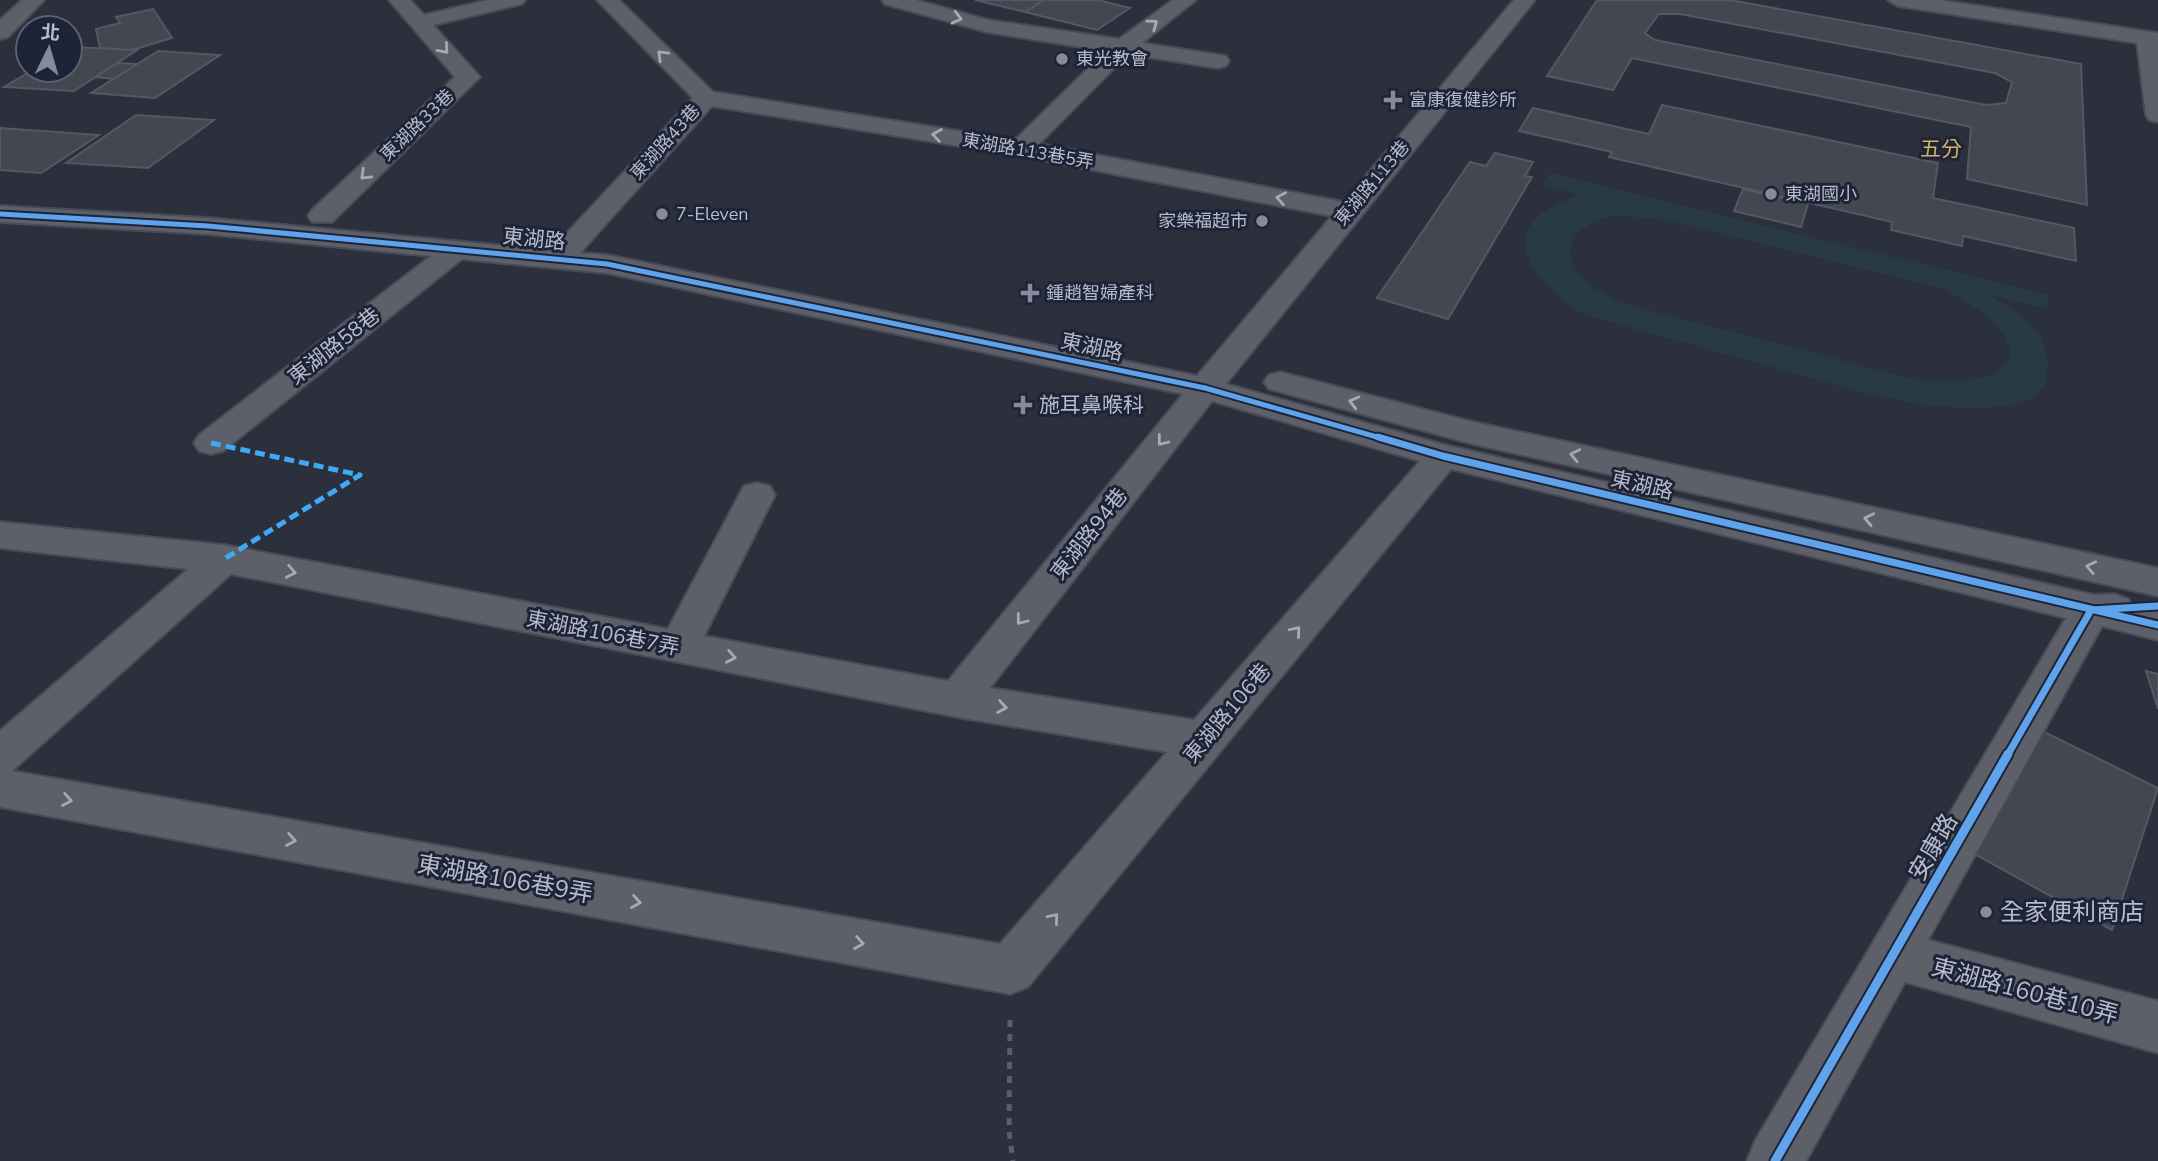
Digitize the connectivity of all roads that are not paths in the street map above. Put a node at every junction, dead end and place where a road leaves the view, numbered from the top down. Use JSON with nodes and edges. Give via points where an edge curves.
{"nodes":[{"id":1,"x":34,"y":0,"type":"edge"},
{"id":2,"x":399,"y":0,"type":"edge"},
{"id":3,"x":515,"y":0,"type":"edge"},
{"id":4,"x":607,"y":0,"type":"edge"},
{"id":5,"x":892,"y":0,"type":"edge"},
{"id":6,"x":1186,"y":0,"type":"edge"},
{"id":7,"x":1525,"y":0,"type":"edge"},
{"id":8,"x":1908,"y":1,"type":"edge"},
{"id":9,"x":926,"y":4,"type":"edge"},
{"id":10,"x":420,"y":22,"type":"junction"},
{"id":11,"x":0,"y":32,"type":"edge"},
{"id":12,"x":2152,"y":39,"type":"edge"},
{"id":13,"x":1120,"y":48,"type":"junction"},
{"id":14,"x":1218,"y":61,"type":"dead end"},
{"id":15,"x":703,"y":100,"type":"junction"},
{"id":16,"x":2158,"y":115,"type":"edge"},
{"id":17,"x":1021,"y":148,"type":"junction"},
{"id":18,"x":0,"y":191,"type":"edge"},
{"id":19,"x":1348,"y":211,"type":"junction"},
{"id":20,"x":15,"y":215,"type":"edge"},
{"id":21,"x":322,"y":216,"type":"junction"},
{"id":22,"x":0,"y":236,"type":"edge"},
{"id":23,"x":457,"y":249,"type":"junction"},
{"id":24,"x":568,"y":249,"type":"junction"},
{"id":25,"x":1213,"y":378,"type":"junction"},
{"id":26,"x":211,"y":443,"type":"dead end"},
{"id":27,"x":1443,"y":456,"type":"junction"},
{"id":28,"x":757,"y":495,"type":"dead end"},
{"id":29,"x":0,"y":536,"type":"edge"},
{"id":30,"x":224,"y":559,"type":"junction"},
{"id":31,"x":2158,"y":582,"type":"edge"},
{"id":32,"x":2158,"y":606,"type":"edge"},
{"id":33,"x":2091,"y":610,"type":"junction"},
{"id":34,"x":2158,"y":625,"type":"edge"},
{"id":35,"x":678,"y":647,"type":"junction"},
{"id":36,"x":957,"y":700,"type":"junction"},
{"id":37,"x":1205,"y":740,"type":"junction"},
{"id":38,"x":0,"y":757,"type":"edge"},
{"id":39,"x":0,"y":788,"type":"edge"},
{"id":40,"x":1893,"y":955,"type":"junction"},
{"id":41,"x":1010,"y":970,"type":"joint"},
{"id":42,"x":2158,"y":1027,"type":"edge"},
{"id":43,"x":1774,"y":1161,"type":"edge"}],
"edges":[{"from":1,"to":11,"type":"street"},
{"from":2,"to":10,"type":"street","name":"東湖路33巷"},
{"from":3,"to":10,"type":"street"},
{"from":15,"to":4,"type":"street","name":"東湖路43巷","one_way":true},
{"from":5,"to":9,"type":"street"},
{"from":13,"to":6,"type":"street","one_way":true},
{"from":7,"to":19,"type":"street","name":"東湖路113巷"},
{"from":8,"to":12,"type":"street"},
{"from":9,"to":13,"type":"street","one_way":true,"via":[[987,26]]},
{"from":10,"to":21,"type":"street","name":"東湖路33巷","one_way":true,"via":[[468,77]]},
{"from":12,"to":16,"type":"street"},
{"from":13,"to":14,"type":"street"},
{"from":13,"to":17,"type":"street"},
{"from":17,"to":15,"type":"street","name":"東湖路113巷5弄","one_way":true},
{"from":15,"to":24,"type":"street","name":"東湖路43巷"},
{"from":19,"to":17,"type":"street","name":"東湖路113巷5弄","one_way":true},
{"from":18,"to":21,"type":"street","name":"東湖路"},
{"from":19,"to":25,"type":"street","name":"東湖路113巷"},
{"from":20,"to":22,"type":"street"},
{"from":20,"to":23,"type":"street","name":"東湖路","via":[[208,226]]},
{"from":21,"to":24,"type":"street","name":"東湖路"},
{"from":23,"to":24,"type":"street","name":"東湖路"},
{"from":23,"to":26,"type":"street","name":"東湖路58巷"},
{"from":24,"to":25,"type":"street","name":"東湖路","via":[[607,264]]},
{"from":25,"to":27,"type":"street","name":"東湖路"},
{"from":31,"to":25,"type":"street","name":"東湖路","one_way":true},
{"from":25,"to":36,"type":"street","name":"東湖路94巷","one_way":true},
{"from":27,"to":33,"type":"street","name":"東湖路"},
{"from":37,"to":27,"type":"street","name":"東湖路106巷","one_way":true},
{"from":28,"to":35,"type":"street"},
{"from":29,"to":30,"type":"street","name":"東湖路106巷7弄"},
{"from":30,"to":35,"type":"street","name":"東湖路106巷7弄","one_way":true},
{"from":30,"to":38,"type":"street"},
{"from":32,"to":33,"type":"street"},
{"from":33,"to":34,"type":"street","name":"東湖路"},
{"from":33,"to":40,"type":"street","name":"安康路"},
{"from":35,"to":36,"type":"street","name":"東湖路106巷7弄","one_way":true},
{"from":36,"to":37,"type":"street","name":"東湖路106巷7弄","one_way":true},
{"from":41,"to":37,"type":"street","name":"東湖路106巷","one_way":true},
{"from":39,"to":41,"type":"street","name":"東湖路106巷9弄","one_way":true},
{"from":40,"to":42,"type":"street","name":"東湖路160巷10弄"},
{"from":40,"to":43,"type":"street","name":"安康路"}]}
